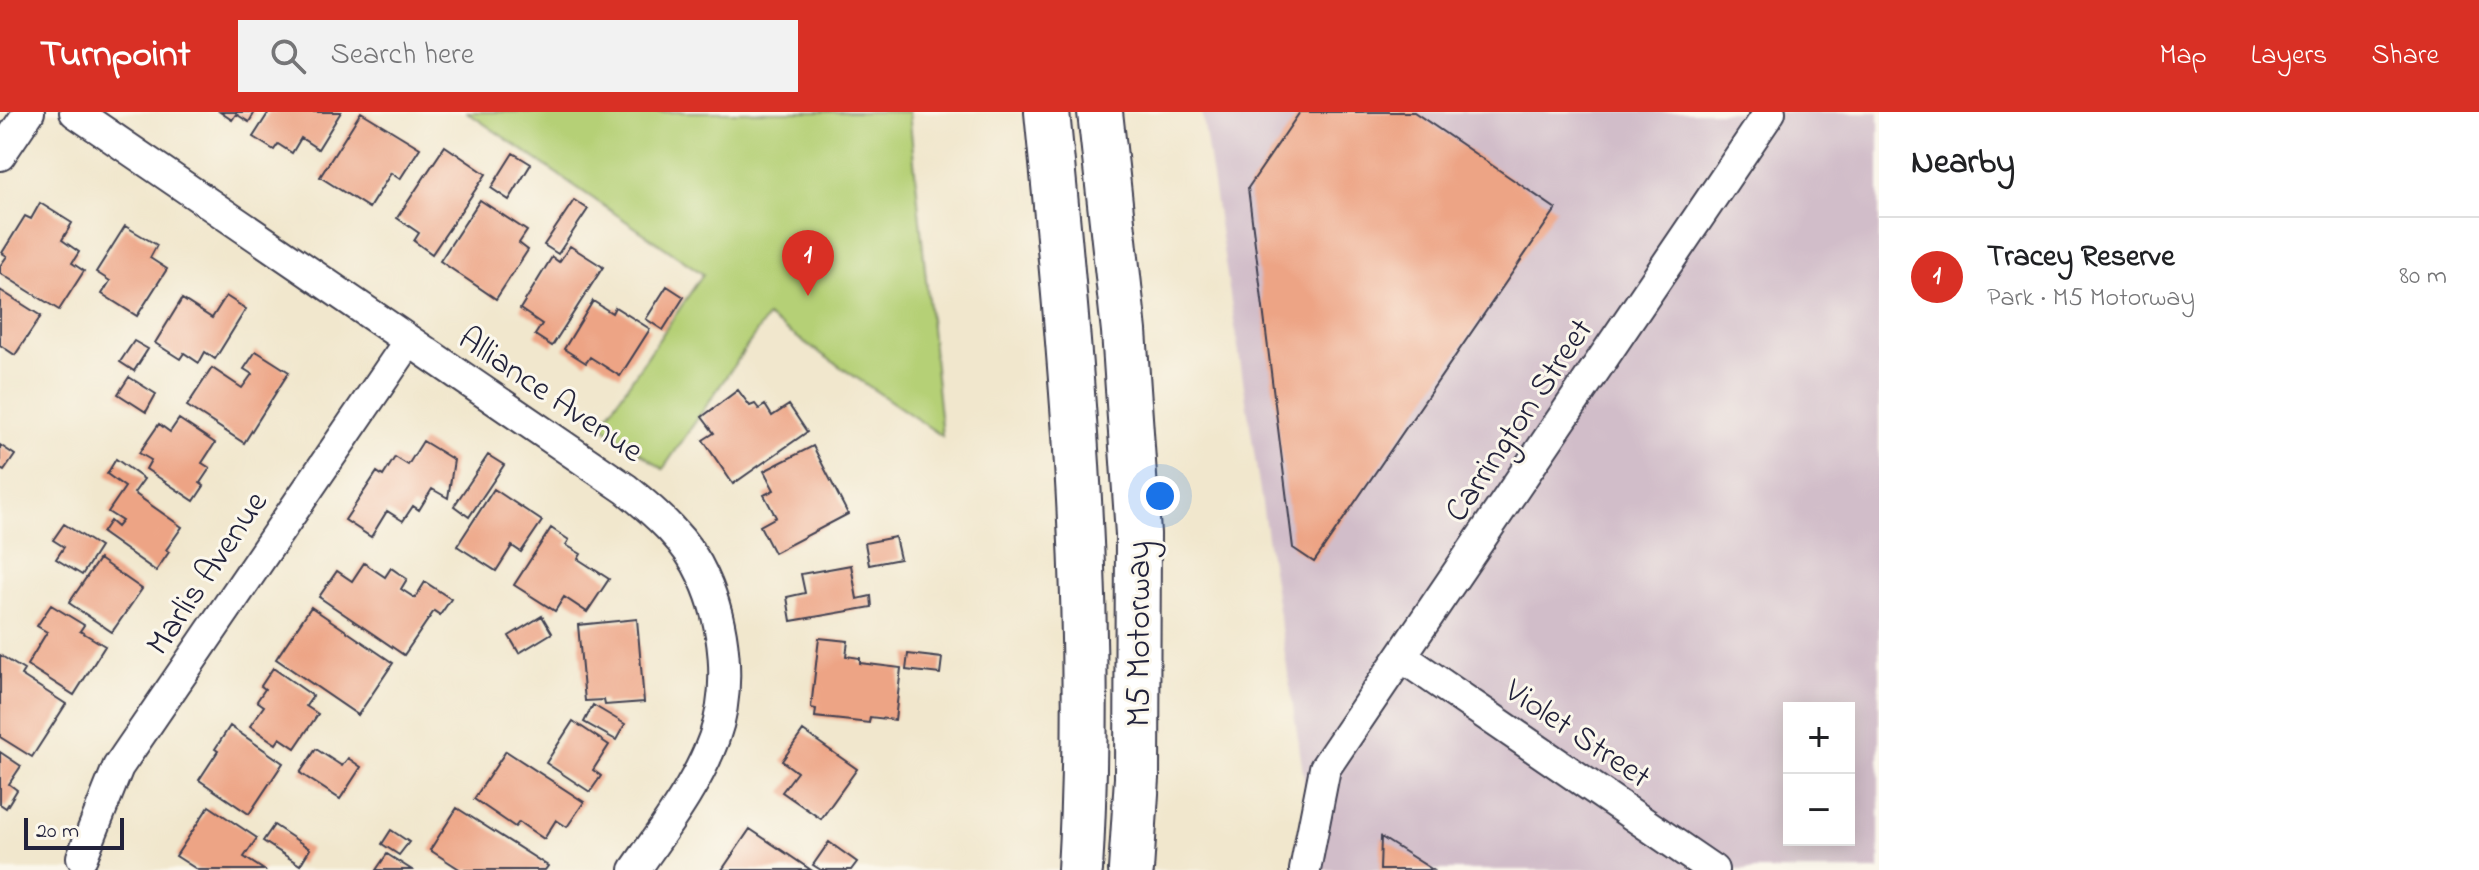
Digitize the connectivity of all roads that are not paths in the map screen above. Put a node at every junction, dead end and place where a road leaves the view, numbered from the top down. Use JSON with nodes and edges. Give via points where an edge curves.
{"nodes":[{"id":1,"x":29,"y":112,"type":"edge"},
{"id":2,"x":75,"y":112,"type":"edge"},
{"id":3,"x":1047,"y":112,"type":"edge"},
{"id":4,"x":1100,"y":112,"type":"edge"},
{"id":5,"x":1770,"y":112,"type":"edge"},
{"id":6,"x":0,"y":155,"type":"edge"},
{"id":7,"x":409,"y":341,"type":"junction"},
{"id":8,"x":1402,"y":657,"type":"junction"},
{"id":9,"x":82,"y":857,"type":"dead end"},
{"id":10,"x":635,"y":870,"type":"edge"},
{"id":11,"x":1080,"y":870,"type":"edge"},
{"id":12,"x":1131,"y":870,"type":"edge"},
{"id":13,"x":1305,"y":870,"type":"edge"},
{"id":14,"x":1713,"y":870,"type":"edge"}],
"edges":[{"from":1,"to":6,"type":"street"},
{"from":2,"to":7,"type":"street","name":"Alliance Avenue"},
{"from":3,"to":11,"type":"highway","name":"M5 Motorway","via":[[1069,334],[1084,570]]},
{"from":4,"to":12,"type":"highway","name":"M5 Motorway","via":[[1124,331],[1138,534],[1137,778]]},
{"from":5,"to":8,"type":"street","name":"Carrington Street"},
{"from":7,"to":9,"type":"street","name":"Marlis Avenue","via":[[118,767]]},
{"from":7,"to":10,"type":"street","name":"Alliance Avenue","via":[[656,512],[703,575],[724,656],[715,736],[699,773]]},
{"from":8,"to":13,"type":"street","name":"Carrington Street","via":[[1325,768]]},
{"from":8,"to":14,"type":"street","name":"Violet Street"}]}
